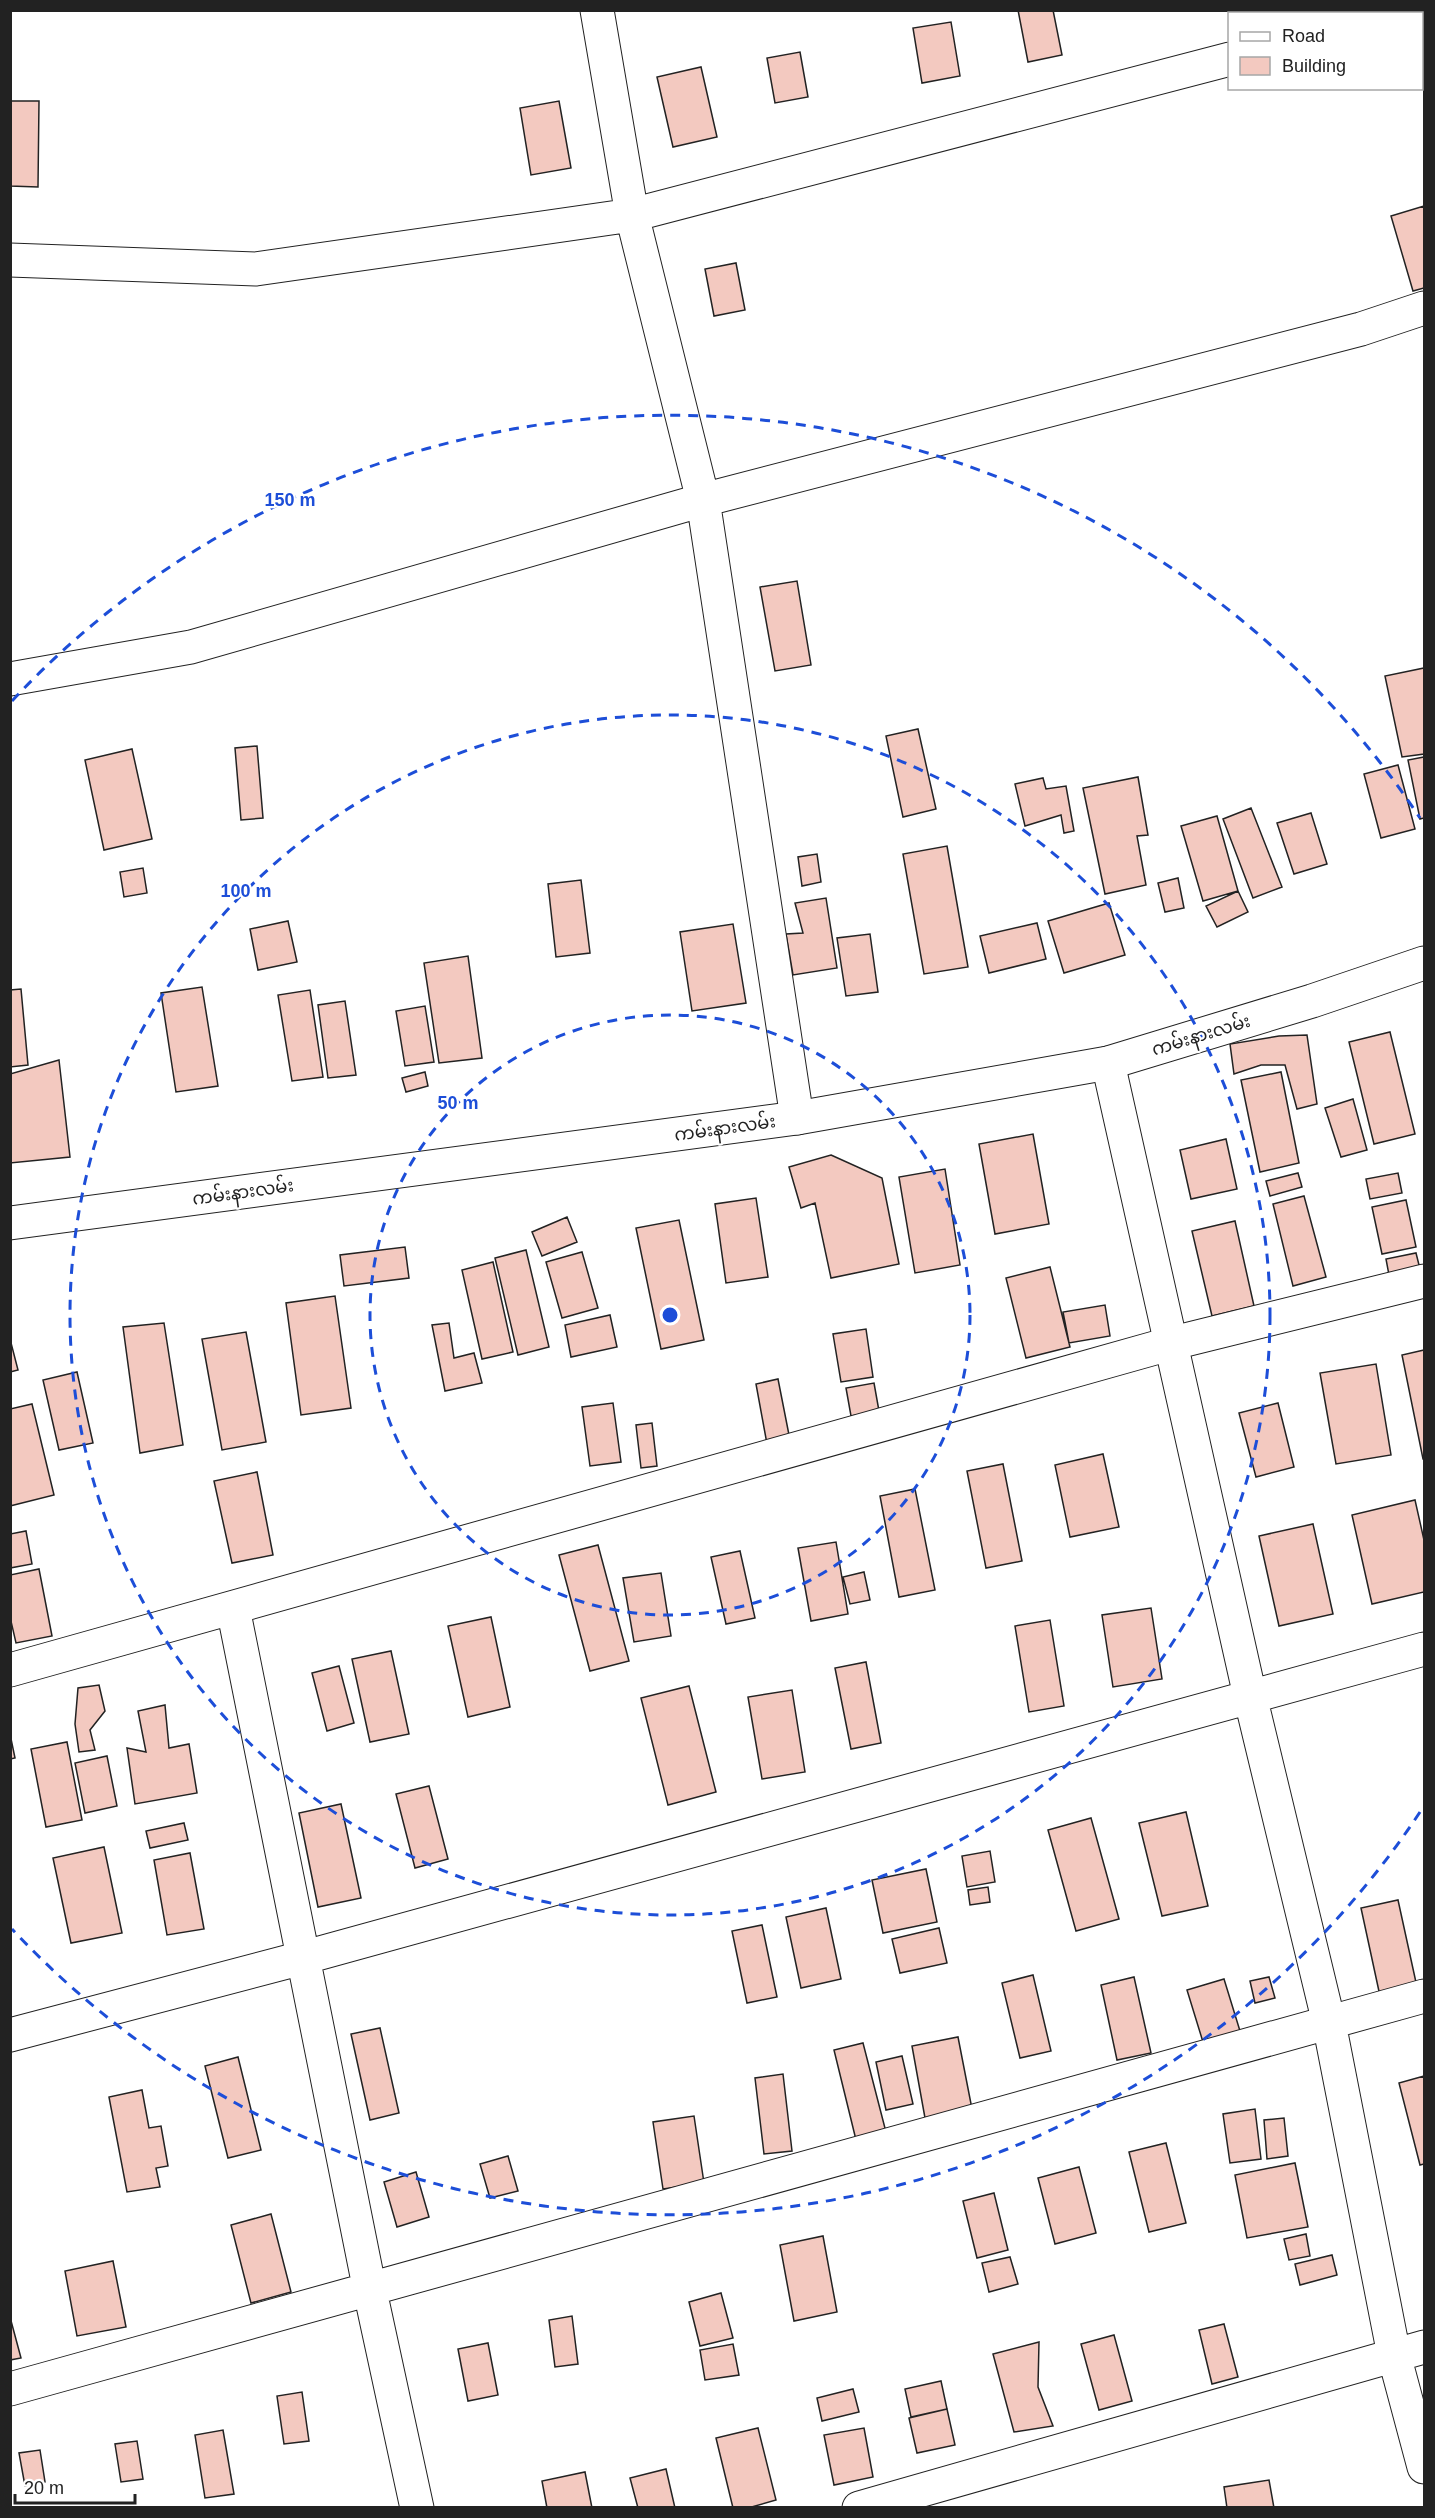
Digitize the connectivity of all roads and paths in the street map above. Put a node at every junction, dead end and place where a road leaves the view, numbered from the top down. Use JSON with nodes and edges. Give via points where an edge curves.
{"nodes":[{"id":1,"x":597,"y":10,"type":"edge"},
{"id":2,"x":1228,"y":60,"type":"edge"},
{"id":3,"x":632,"y":215,"type":"junction"},
{"id":4,"x":10,"y":260,"type":"edge"},
{"id":5,"x":1425,"y":308,"type":"edge"},
{"id":6,"x":703,"y":500,"type":"junction"},
{"id":7,"x":10,"y":679,"type":"edge"},
{"id":8,"x":1425,"y":963,"type":"edge"},
{"id":9,"x":1108,"y":1063,"type":"junction"},
{"id":10,"x":797,"y":1118,"type":"junction"},
{"id":11,"x":10,"y":1223,"type":"edge"},
{"id":12,"x":1425,"y":1281,"type":"edge"},
{"id":13,"x":1170,"y":1344,"type":"junction"},
{"id":14,"x":233,"y":1608,"type":"junction"},
{"id":15,"x":1425,"y":1648,"type":"edge"},
{"id":16,"x":10,"y":1670,"type":"edge"},
{"id":17,"x":1250,"y":1696,"type":"junction"},
{"id":18,"x":303,"y":1958,"type":"junction"},
{"id":19,"x":1425,"y":1996,"type":"edge"},
{"id":20,"x":1329,"y":2022,"type":"junction"},
{"id":21,"x":10,"y":2035,"type":"edge"},
{"id":22,"x":370,"y":2291,"type":"junction"},
{"id":23,"x":1409,"y":2351,"type":"edge"},
{"id":24,"x":10,"y":2389,"type":"edge"},
{"id":25,"x":1425,"y":2467,"type":"edge"},
{"id":26,"x":417,"y":2508,"type":"edge"},
{"id":27,"x":858,"y":2508,"type":"edge"}],
"edges":[{"from":1,"to":3,"type":"street"},
{"from":2,"to":3,"type":"street"},
{"from":3,"to":4,"type":"street","via":[[256,269]]},
{"from":3,"to":6,"type":"street"},
{"from":5,"to":6,"type":"street","via":[[1360,329]]},
{"from":6,"to":7,"type":"street","via":[[191,647]]},
{"from":6,"to":10,"type":"street"},
{"from":8,"to":9,"type":"street","name":"ကမ်းနားလမ်း"},
{"from":9,"to":10,"type":"street","name":"ကမ်းနားလမ်း"},
{"from":9,"to":13,"type":"street"},
{"from":10,"to":11,"type":"street","name":"ကမ်းနားလမ်း"},
{"from":12,"to":13,"type":"street"},
{"from":13,"to":14,"type":"street"},
{"from":13,"to":17,"type":"street"},
{"from":14,"to":16,"type":"street"},
{"from":14,"to":18,"type":"street"},
{"from":15,"to":17,"type":"street"},
{"from":17,"to":18,"type":"street"},
{"from":17,"to":20,"type":"street"},
{"from":18,"to":21,"type":"street"},
{"from":18,"to":22,"type":"street"},
{"from":19,"to":20,"type":"street"},
{"from":20,"to":22,"type":"street"},
{"from":20,"to":23,"type":"street"},
{"from":22,"to":24,"type":"street"},
{"from":22,"to":26,"type":"street"},
{"from":23,"to":25,"type":"street"},
{"from":23,"to":27,"type":"street"}]}
